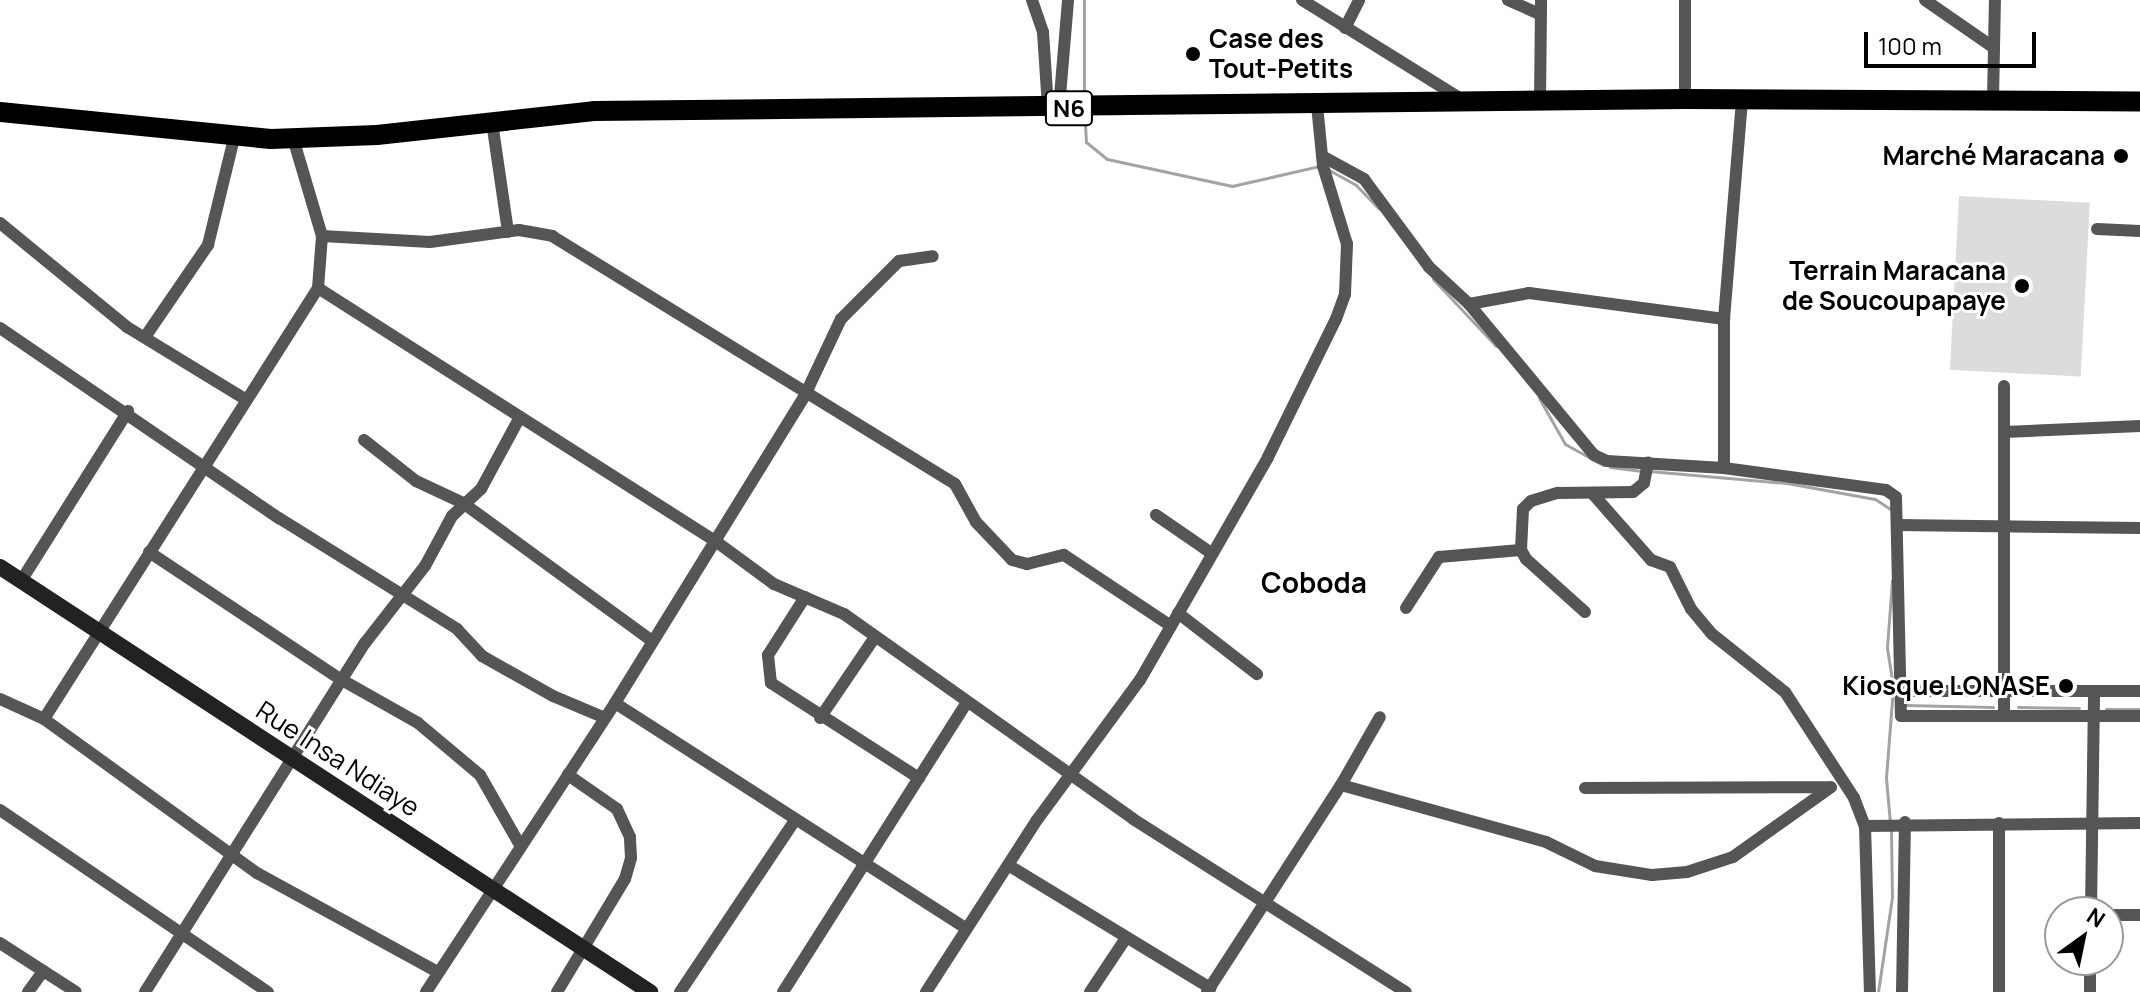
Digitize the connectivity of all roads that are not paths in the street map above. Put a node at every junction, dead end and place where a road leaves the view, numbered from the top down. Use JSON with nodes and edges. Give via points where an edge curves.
{"nodes":[{"id":1,"x":1032,"y":0,"type":"edge"},
{"id":2,"x":1068,"y":0,"type":"edge"},
{"id":3,"x":1302,"y":0,"type":"edge"},
{"id":4,"x":1359,"y":0,"type":"edge"},
{"id":5,"x":1508,"y":0,"type":"edge"},
{"id":6,"x":1541,"y":0,"type":"edge"},
{"id":7,"x":1685,"y":0,"type":"edge"},
{"id":8,"x":1925,"y":0,"type":"edge"},
{"id":9,"x":1995,"y":0,"type":"edge"},
{"id":10,"x":1540,"y":14,"type":"junction"},
{"id":11,"x":1345,"y":28,"type":"junction"},
{"id":12,"x":1993,"y":47,"type":"junction"},
{"id":13,"x":1685,"y":99,"type":"junction"},
{"id":14,"x":1742,"y":100,"type":"junction"},
{"id":15,"x":1993,"y":100,"type":"junction"},
{"id":16,"x":2140,"y":101,"type":"edge"},
{"id":17,"x":1540,"y":102,"type":"junction"},
{"id":18,"x":1467,"y":103,"type":"junction"},
{"id":19,"x":1317,"y":105,"type":"junction"},
{"id":20,"x":1053,"y":108,"type":"junction"},
{"id":21,"x":0,"y":112,"type":"edge"},
{"id":22,"x":492,"y":122,"type":"junction"},
{"id":23,"x":234,"y":138,"type":"junction"},
{"id":24,"x":293,"y":138,"type":"junction"},
{"id":25,"x":1322,"y":156,"type":"junction"},
{"id":26,"x":0,"y":223,"type":"edge"},
{"id":27,"x":2097,"y":229,"type":"dead end"},
{"id":28,"x":2140,"y":231,"type":"edge"},
{"id":29,"x":508,"y":232,"type":"junction"},
{"id":30,"x":322,"y":236,"type":"junction"},
{"id":31,"x":933,"y":256,"type":"dead end"},
{"id":32,"x":318,"y":288,"type":"junction"},
{"id":33,"x":1469,"y":304,"type":"junction"},
{"id":34,"x":1724,"y":319,"type":"junction"},
{"id":35,"x":0,"y":328,"type":"edge"},
{"id":36,"x":145,"y":337,"type":"junction"},
{"id":37,"x":2004,"y":386,"type":"dead end"},
{"id":38,"x":805,"y":395,"type":"junction"},
{"id":39,"x":245,"y":399,"type":"junction"},
{"id":40,"x":128,"y":411,"type":"junction"},
{"id":41,"x":520,"y":417,"type":"junction"},
{"id":42,"x":2140,"y":426,"type":"edge"},
{"id":43,"x":2004,"y":432,"type":"junction"},
{"id":44,"x":364,"y":440,"type":"dead end"},
{"id":45,"x":1648,"y":462,"type":"junction"},
{"id":46,"x":204,"y":463,"type":"junction"},
{"id":47,"x":1724,"y":468,"type":"junction"},
{"id":48,"x":1592,"y":493,"type":"junction"},
{"id":49,"x":463,"y":503,"type":"junction"},
{"id":50,"x":1156,"y":515,"type":"dead end"},
{"id":51,"x":1898,"y":525,"type":"junction"},
{"id":52,"x":2003,"y":527,"type":"junction"},
{"id":53,"x":2140,"y":528,"type":"edge"},
{"id":54,"x":714,"y":540,"type":"junction"},
{"id":55,"x":1521,"y":550,"type":"junction"},
{"id":56,"x":149,"y":552,"type":"junction"},
{"id":57,"x":1211,"y":553,"type":"junction"},
{"id":58,"x":0,"y":567,"type":"edge"},
{"id":59,"x":21,"y":581,"type":"junction"},
{"id":60,"x":399,"y":594,"type":"junction"},
{"id":61,"x":805,"y":597,"type":"junction"},
{"id":62,"x":1406,"y":608,"type":"dead end"},
{"id":63,"x":1585,"y":612,"type":"dead end"},
{"id":64,"x":1178,"y":613,"type":"junction"},
{"id":65,"x":1171,"y":626,"type":"junction"},
{"id":66,"x":99,"y":631,"type":"junction"},
{"id":67,"x":875,"y":637,"type":"junction"},
{"id":68,"x":651,"y":640,"type":"junction"},
{"id":69,"x":1257,"y":674,"type":"dead end"},
{"id":70,"x":342,"y":680,"type":"junction"},
{"id":71,"x":1899,"y":691,"type":"junction"},
{"id":72,"x":2004,"y":691,"type":"junction"},
{"id":73,"x":2140,"y":691,"type":"edge"},
{"id":74,"x":2094,"y":692,"type":"junction"},
{"id":75,"x":0,"y":699,"type":"edge"},
{"id":76,"x":615,"y":703,"type":"junction"},
{"id":77,"x":965,"y":705,"type":"junction"},
{"id":78,"x":2004,"y":714,"type":"junction"},
{"id":79,"x":2140,"y":716,"type":"edge"},
{"id":80,"x":1380,"y":717,"type":"dead end"},
{"id":81,"x":2094,"y":717,"type":"junction"},
{"id":82,"x":605,"y":718,"type":"junction"},
{"id":83,"x":820,"y":718,"type":"junction"},
{"id":84,"x":44,"y":719,"type":"junction"},
{"id":85,"x":294,"y":759,"type":"junction"},
{"id":86,"x":568,"y":775,"type":"junction"},
{"id":87,"x":1068,"y":775,"type":"junction"},
{"id":88,"x":919,"y":778,"type":"junction"},
{"id":89,"x":1341,"y":785,"type":"junction"},
{"id":90,"x":1846,"y":785,"type":"junction"},
{"id":91,"x":1831,"y":787,"type":"junction"},
{"id":92,"x":1585,"y":788,"type":"dead end"},
{"id":93,"x":0,"y":810,"type":"edge"},
{"id":94,"x":795,"y":820,"type":"junction"},
{"id":95,"x":1905,"y":822,"type":"junction"},
{"id":96,"x":1999,"y":823,"type":"junction"},
{"id":97,"x":2140,"y":823,"type":"edge"},
{"id":98,"x":2092,"y":824,"type":"junction"},
{"id":99,"x":1865,"y":826,"type":"junction"},
{"id":100,"x":520,"y":845,"type":"junction"},
{"id":101,"x":232,"y":855,"type":"junction"},
{"id":102,"x":866,"y":863,"type":"junction"},
{"id":103,"x":1008,"y":865,"type":"junction"},
{"id":104,"x":493,"y":889,"type":"junction"},
{"id":105,"x":2091,"y":896,"type":"edge"},
{"id":106,"x":1266,"y":905,"type":"junction"},
{"id":107,"x":966,"y":928,"type":"junction"},
{"id":108,"x":179,"y":931,"type":"junction"},
{"id":109,"x":1126,"y":938,"type":"junction"},
{"id":110,"x":0,"y":943,"type":"edge"},
{"id":111,"x":584,"y":949,"type":"junction"},
{"id":112,"x":43,"y":971,"type":"junction"},
{"id":113,"x":438,"y":972,"type":"junction"},
{"id":114,"x":1208,"y":990,"type":"edge"},
{"id":115,"x":28,"y":992,"type":"edge"},
{"id":116,"x":76,"y":992,"type":"edge"},
{"id":117,"x":145,"y":992,"type":"edge"},
{"id":118,"x":268,"y":992,"type":"edge"},
{"id":119,"x":426,"y":992,"type":"edge"},
{"id":120,"x":557,"y":992,"type":"edge"},
{"id":121,"x":650,"y":992,"type":"edge"},
{"id":122,"x":680,"y":992,"type":"edge"},
{"id":123,"x":783,"y":992,"type":"edge"},
{"id":124,"x":926,"y":992,"type":"edge"},
{"id":125,"x":1090,"y":992,"type":"edge"},
{"id":126,"x":1406,"y":992,"type":"edge"},
{"id":127,"x":1870,"y":992,"type":"edge"},
{"id":128,"x":1902,"y":992,"type":"edge"},
{"id":129,"x":1999,"y":992,"type":"edge"}],
"edges":[{"from":1,"to":20,"type":"street","via":[[1043,32]]},
{"from":2,"to":20,"type":"street"},
{"from":3,"to":11,"type":"street"},
{"from":4,"to":11,"type":"street"},
{"from":5,"to":10,"type":"street"},
{"from":6,"to":10,"type":"street"},
{"from":7,"to":13,"type":"street"},
{"from":8,"to":12,"type":"street"},
{"from":9,"to":12,"type":"street"},
{"from":10,"to":17,"type":"street"},
{"from":11,"to":18,"type":"street"},
{"from":12,"to":15,"type":"street"},
{"from":13,"to":14,"type":"main road","number":"N6"},
{"from":13,"to":17,"type":"main road","number":"N6"},
{"from":14,"to":15,"type":"main road","number":"N6"},
{"from":14,"to":34,"type":"street"},
{"from":15,"to":16,"type":"main road","number":"N6"},
{"from":17,"to":18,"type":"main road","number":"N6"},
{"from":18,"to":19,"type":"main road","number":"N6"},
{"from":19,"to":20,"type":"main road","number":"N6"},
{"from":19,"to":25,"type":"street"},
{"from":20,"to":22,"type":"main road","number":"N6","via":[[607,110]]},
{"from":21,"to":23,"type":"main road","number":"N6"},
{"from":22,"to":24,"type":"main road","number":"N6"},
{"from":22,"to":29,"type":"street"},
{"from":23,"to":24,"type":"main road","number":"N6"},
{"from":23,"to":36,"type":"street","via":[[208,245]]},
{"from":24,"to":30,"type":"street"},
{"from":25,"to":33,"type":"street","via":[[1364,179],[1429,267]]},
{"from":25,"to":57,"type":"street","via":[[1347,244],[1345,294],[1310,376]]},
{"from":26,"to":36,"type":"street","via":[[52,260],[94,302]]},
{"from":27,"to":28,"type":"street"},
{"from":29,"to":30,"type":"street","via":[[430,242]]},
{"from":29,"to":38,"type":"street","via":[[552,236],[683,320],[738,347]]},
{"from":30,"to":32,"type":"street"},
{"from":31,"to":38,"type":"street","via":[[905,257],[848,310]]},
{"from":32,"to":39,"type":"street"},
{"from":32,"to":41,"type":"street"},
{"from":33,"to":34,"type":"street","via":[[1529,293]]},
{"from":33,"to":45,"type":"street","via":[[1579,443],[1607,461]]},
{"from":34,"to":47,"type":"street"},
{"from":35,"to":40,"type":"street"},
{"from":36,"to":39,"type":"street"},
{"from":37,"to":43,"type":"street"},
{"from":38,"to":54,"type":"street"},
{"from":38,"to":65,"type":"street","via":[[878,433],[955,484],[976,522],[1012,560],[1027,564],[1064,555]]},
{"from":39,"to":46,"type":"street"},
{"from":40,"to":46,"type":"street"},
{"from":40,"to":59,"type":"street"},
{"from":41,"to":49,"type":"street","via":[[481,489]]},
{"from":41,"to":54,"type":"street"},
{"from":42,"to":43,"type":"street"},
{"from":43,"to":52,"type":"street"},
{"from":44,"to":49,"type":"street","via":[[416,481]]},
{"from":45,"to":47,"type":"street"},
{"from":45,"to":48,"type":"street","via":[[1639,488]]},
{"from":46,"to":56,"type":"street"},
{"from":46,"to":60,"type":"street"},
{"from":47,"to":51,"type":"street","via":[[1886,490],[1896,497]]},
{"from":48,"to":55,"type":"street","via":[[1558,493],[1525,505]]},
{"from":48,"to":90,"type":"street","via":[[1651,560],[1670,567],[1691,609],[1712,634],[1785,692],[1818,750]]},
{"from":49,"to":60,"type":"street","via":[[425,566]]},
{"from":49,"to":68,"type":"street"},
{"from":50,"to":57,"type":"street"},
{"from":51,"to":52,"type":"street"},
{"from":51,"to":71,"type":"street"},
{"from":52,"to":53,"type":"street"},
{"from":52,"to":72,"type":"street"},
{"from":54,"to":61,"type":"street","via":[[774,584]]},
{"from":54,"to":68,"type":"street"},
{"from":55,"to":62,"type":"street","via":[[1439,557]]},
{"from":55,"to":63,"type":"street"},
{"from":56,"to":66,"type":"street"},
{"from":56,"to":70,"type":"street"},
{"from":57,"to":64,"type":"street"},
{"from":58,"to":59,"type":"main road","name":"Rue Insa Ndiaye"},
{"from":59,"to":66,"type":"main road","name":"Rue Insa Ndiaye"},
{"from":60,"to":70,"type":"street"},
{"from":60,"to":82,"type":"street","via":[[457,629],[482,656]]},
{"from":61,"to":67,"type":"street","via":[[844,614]]},
{"from":61,"to":83,"type":"street","via":[[768,655],[767,668],[771,683]]},
{"from":64,"to":65,"type":"street"},
{"from":64,"to":69,"type":"street"},
{"from":65,"to":87,"type":"street","via":[[1128,698]]},
{"from":66,"to":84,"type":"street"},
{"from":66,"to":85,"type":"main road","name":"Rue Insa Ndiaye"},
{"from":67,"to":77,"type":"street"},
{"from":67,"to":83,"type":"street"},
{"from":68,"to":76,"type":"street"},
{"from":70,"to":85,"type":"street"},
{"from":70,"to":100,"type":"street","via":[[387,701],[480,775]]},
{"from":71,"to":72,"type":"street"},
{"from":71,"to":78,"type":"street","via":[[1901,716]]},
{"from":72,"to":74,"type":"street"},
{"from":72,"to":78,"type":"street"},
{"from":73,"to":74,"type":"street"},
{"from":74,"to":81,"type":"street"},
{"from":75,"to":84,"type":"street"},
{"from":76,"to":82,"type":"street"},
{"from":76,"to":94,"type":"street"},
{"from":77,"to":87,"type":"street"},
{"from":77,"to":88,"type":"street"},
{"from":78,"to":81,"type":"street"},
{"from":79,"to":81,"type":"street"},
{"from":80,"to":89,"type":"street"},
{"from":81,"to":98,"type":"street"},
{"from":82,"to":86,"type":"street"},
{"from":83,"to":88,"type":"street"},
{"from":84,"to":101,"type":"street"},
{"from":85,"to":101,"type":"street"},
{"from":85,"to":104,"type":"main road","name":"Rue Insa Ndiaye"},
{"from":86,"to":100,"type":"street"},
{"from":86,"to":111,"type":"street","via":[[617,809],[630,837],[625,879]]},
{"from":87,"to":103,"type":"street"},
{"from":87,"to":106,"type":"street"},
{"from":88,"to":102,"type":"street"},
{"from":89,"to":91,"type":"street","via":[[1546,842],[1595,866],[1652,875],[1687,872],[1733,857]]},
{"from":89,"to":106,"type":"street"},
{"from":90,"to":91,"type":"street"},
{"from":90,"to":99,"type":"street"},
{"from":91,"to":92,"type":"street"},
{"from":93,"to":108,"type":"street"},
{"from":94,"to":102,"type":"street"},
{"from":94,"to":122,"type":"street"},
{"from":95,"to":96,"type":"street"},
{"from":95,"to":99,"type":"street"},
{"from":95,"to":128,"type":"street"},
{"from":96,"to":98,"type":"street"},
{"from":96,"to":129,"type":"street"},
{"from":97,"to":98,"type":"street"},
{"from":98,"to":105,"type":"street"},
{"from":99,"to":127,"type":"street"},
{"from":100,"to":104,"type":"street"},
{"from":101,"to":108,"type":"street"},
{"from":101,"to":113,"type":"street"},
{"from":102,"to":107,"type":"street"},
{"from":102,"to":123,"type":"street"},
{"from":103,"to":107,"type":"street"},
{"from":103,"to":109,"type":"street"},
{"from":104,"to":111,"type":"main road","name":"Rue Insa Ndiaye"},
{"from":104,"to":113,"type":"street"},
{"from":106,"to":114,"type":"street"},
{"from":106,"to":126,"type":"street"},
{"from":107,"to":124,"type":"street"},
{"from":108,"to":117,"type":"street"},
{"from":108,"to":118,"type":"street"},
{"from":109,"to":114,"type":"street"},
{"from":109,"to":125,"type":"street"},
{"from":110,"to":112,"type":"street"},
{"from":111,"to":120,"type":"street"},
{"from":111,"to":121,"type":"main road","name":"Rue Insa Ndiaye"},
{"from":112,"to":115,"type":"street"},
{"from":112,"to":116,"type":"street"},
{"from":113,"to":119,"type":"street"}]}
